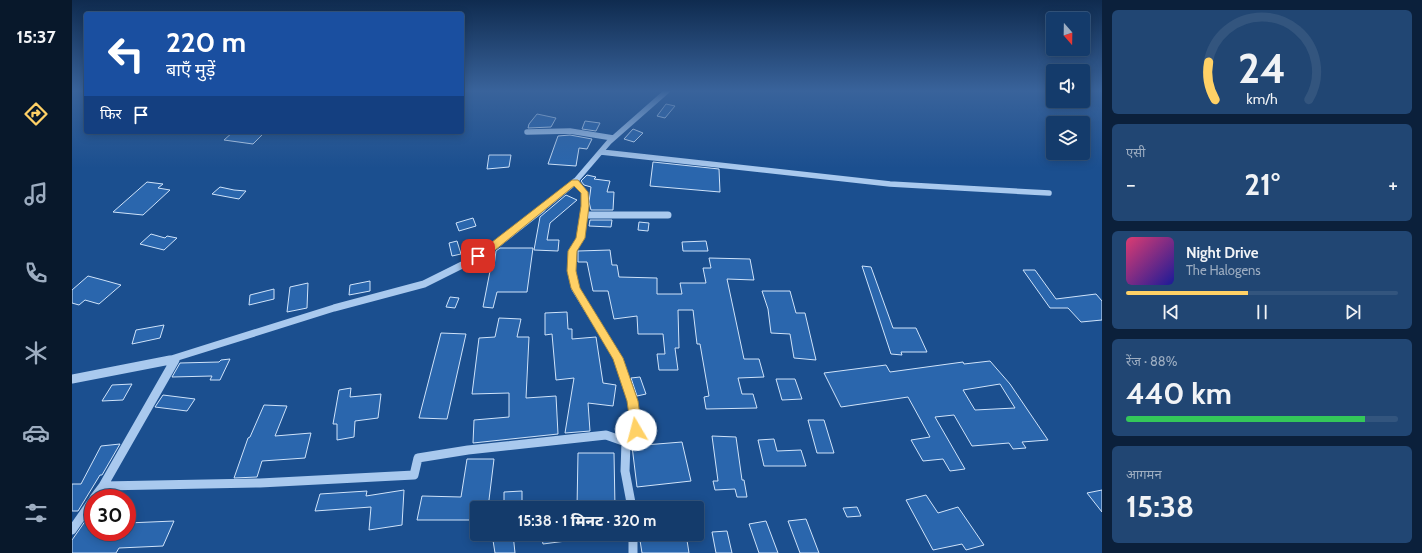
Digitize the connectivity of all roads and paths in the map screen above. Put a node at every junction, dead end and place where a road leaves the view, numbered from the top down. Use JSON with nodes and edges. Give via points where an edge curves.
{"nodes":[{"id":1,"x":637,"y":117,"type":"edge"},
{"id":2,"x":527,"y":132,"type":"dead end"},
{"id":3,"x":613,"y":138,"type":"junction"},
{"id":4,"x":601,"y":152,"type":"junction"},
{"id":5,"x":575,"y":181,"type":"junction"},
{"id":6,"x":1049,"y":193,"type":"dead end"},
{"id":7,"x":584,"y":215,"type":"junction"},
{"id":8,"x":668,"y":215,"type":"dead end"},
{"id":9,"x":176,"y":358,"type":"junction"},
{"id":10,"x":72,"y":379,"type":"edge"},
{"id":11,"x":626,"y":442,"type":"junction"},
{"id":12,"x":103,"y":486,"type":"junction"},
{"id":13,"x":101,"y":489,"type":"edge"},
{"id":14,"x":631,"y":501,"type":"edge"},
{"id":15,"x":84,"y":513,"type":"edge"},
{"id":16,"x":72,"y":530,"type":"edge"},
{"id":17,"x":633,"y":541,"type":"edge"},
{"id":18,"x":633,"y":553,"type":"edge"}],
"edges":[{"from":1,"to":3,"type":"street"},
{"from":2,"to":3,"type":"street","via":[[570,132]]},
{"from":3,"to":4,"type":"street"},
{"from":4,"to":5,"type":"street"},
{"from":4,"to":6,"type":"street","via":[[890,184]]},
{"from":5,"to":7,"type":"street","via":[[584,192]]},
{"from":5,"to":9,"type":"street","via":[[486,253],[424,284],[334,308]]},
{"from":7,"to":8,"type":"street"},
{"from":7,"to":11,"type":"street","via":[[580,238],[572,251],[575,288],[618,358],[632,401],[636,430]]},
{"from":9,"to":10,"type":"street"},
{"from":9,"to":12,"type":"street"},
{"from":11,"to":12,"type":"street","via":[[606,435],[463,450],[418,458],[414,475],[260,483]]},
{"from":11,"to":14,"type":"street","via":[[625,471]]},
{"from":12,"to":13,"type":"street"},
{"from":15,"to":16,"type":"street"},
{"from":17,"to":18,"type":"street"}]}
